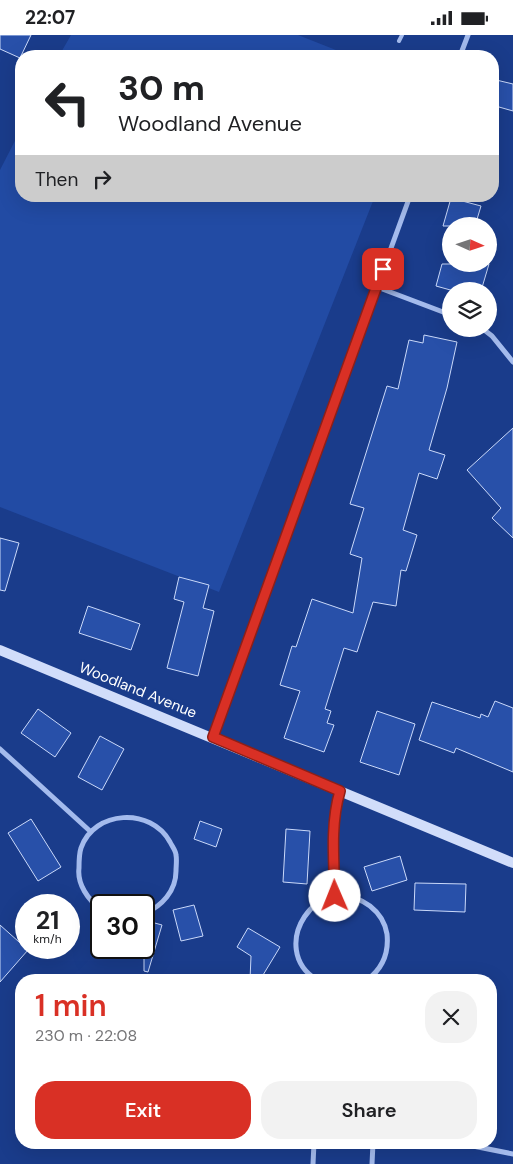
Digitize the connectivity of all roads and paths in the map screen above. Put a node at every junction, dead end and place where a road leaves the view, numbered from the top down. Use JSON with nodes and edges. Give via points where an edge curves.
{"nodes":[{"id":1,"x":402,"y":35,"type":"edge"},
{"id":2,"x":468,"y":35,"type":"edge"},
{"id":3,"x":400,"y":41,"type":"dead end"},
{"id":4,"x":462,"y":50,"type":"edge"},
{"id":5,"x":408,"y":202,"type":"edge"},
{"id":6,"x":377,"y":287,"type":"junction"},
{"id":7,"x":442,"y":312,"type":"edge"},
{"id":8,"x":494,"y":337,"type":"edge"},
{"id":9,"x":513,"y":362,"type":"edge"},
{"id":10,"x":0,"y":650,"type":"edge"},
{"id":11,"x":213,"y":737,"type":"junction"},
{"id":12,"x":0,"y":749,"type":"edge"},
{"id":13,"x":340,"y":791,"type":"junction"},
{"id":14,"x":91,"y":832,"type":"junction"},
{"id":15,"x":513,"y":863,"type":"edge"},
{"id":16,"x":335,"y":896,"type":"junction"},
{"id":17,"x":90,"y":902,"type":"edge"},
{"id":18,"x":155,"y":909,"type":"edge"},
{"id":19,"x":311,"y":974,"type":"edge"},
{"id":20,"x":375,"y":974,"type":"edge"},
{"id":21,"x":314,"y":1149,"type":"edge"},
{"id":22,"x":372,"y":1149,"type":"edge"},
{"id":23,"x":488,"y":1149,"type":"edge"},
{"id":24,"x":513,"y":1154,"type":"edge"},
{"id":25,"x":313,"y":1164,"type":"edge"},
{"id":26,"x":372,"y":1164,"type":"edge"}],
"edges":[{"from":1,"to":3,"type":"lane"},
{"from":2,"to":4,"type":"street"},
{"from":5,"to":6,"type":"street"},
{"from":6,"to":7,"type":"street"},
{"from":6,"to":11,"type":"street"},
{"from":8,"to":9,"type":"street"},
{"from":10,"to":11,"type":"street","name":"Woodland Avenue"},
{"from":11,"to":13,"type":"street","name":"Woodland Avenue"},
{"from":12,"to":14,"type":"street"},
{"from":13,"to":15,"type":"street","name":"Woodland Avenue"},
{"from":13,"to":16,"type":"street","via":[[334,808]]},
{"from":14,"to":17,"type":"street","via":[[80,849],[78,876]]},
{"from":14,"to":18,"type":"street","via":[[120,817],[138,818],[165,833],[176,854],[176,882]]},
{"from":16,"to":19,"type":"street","via":[[311,908],[297,929],[297,953]]},
{"from":16,"to":20,"type":"street","via":[[359,898],[378,912],[386,927],[388,947]]},
{"from":21,"to":25,"type":"street"},
{"from":22,"to":26,"type":"street"},
{"from":23,"to":24,"type":"street"}]}
